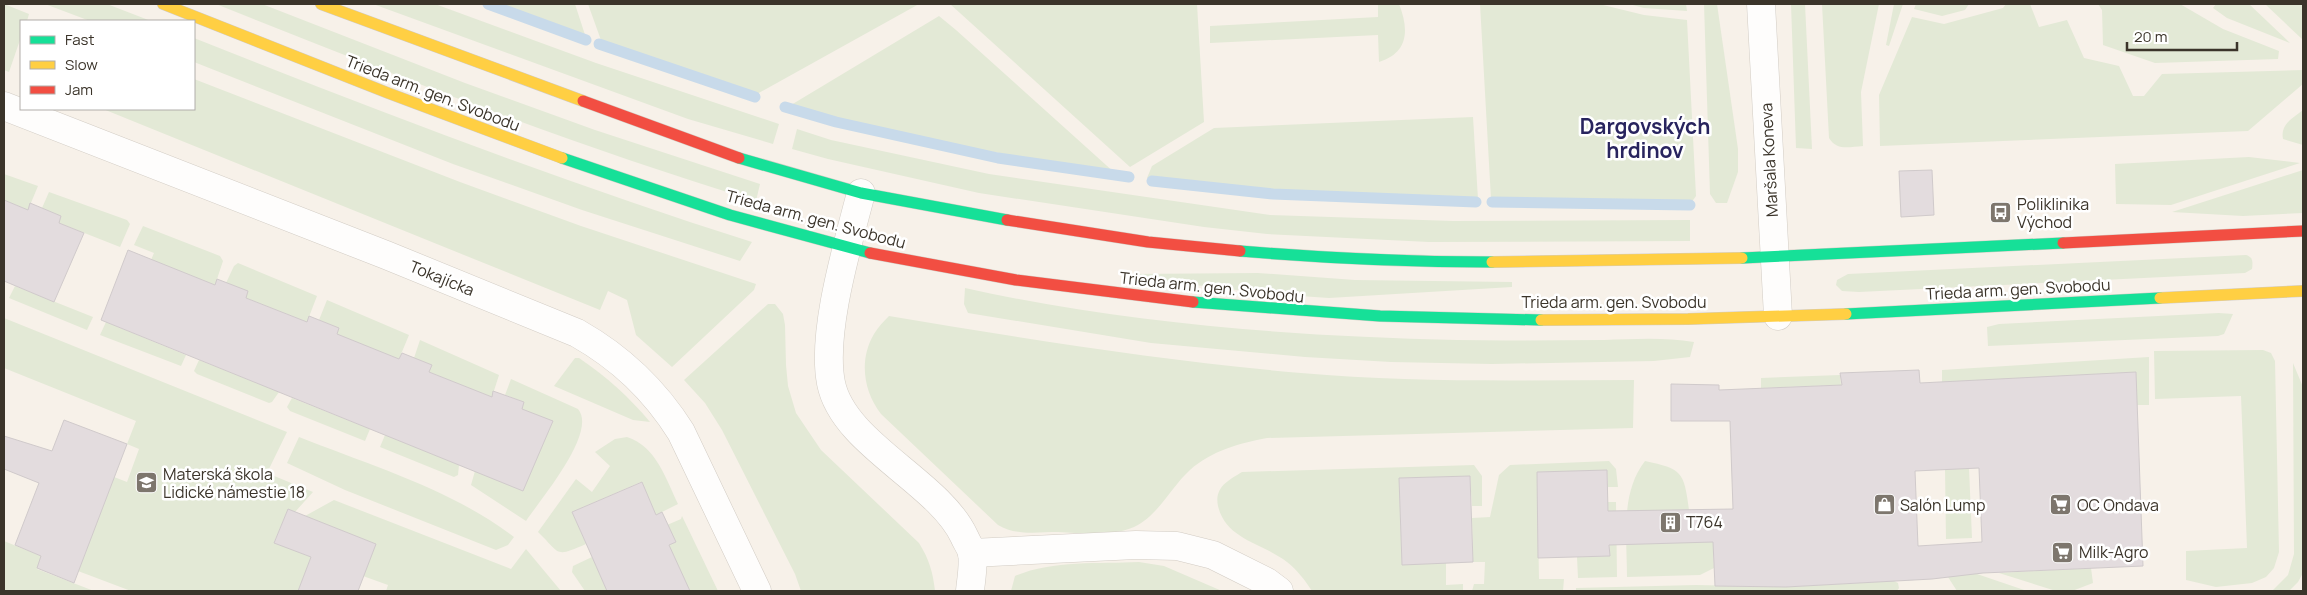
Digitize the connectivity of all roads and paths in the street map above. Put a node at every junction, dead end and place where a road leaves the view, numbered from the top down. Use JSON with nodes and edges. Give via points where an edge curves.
{"nodes":[{"id":1,"x":163,"y":4,"type":"edge"},
{"id":2,"x":321,"y":4,"type":"edge"},
{"id":3,"x":1761,"y":4,"type":"edge"},
{"id":4,"x":5,"y":107,"type":"edge"},
{"id":5,"x":861,"y":193,"type":"junction"},
{"id":6,"x":2303,"y":231,"type":"edge"},
{"id":7,"x":847,"y":248,"type":"junction"},
{"id":8,"x":1776,"y":256,"type":"junction"},
{"id":9,"x":2303,"y":291,"type":"edge"},
{"id":10,"x":1778,"y":316,"type":"junction"},
{"id":11,"x":972,"y":553,"type":"junction"},
{"id":12,"x":757,"y":591,"type":"edge"},
{"id":13,"x":970,"y":591,"type":"edge"},
{"id":14,"x":1278,"y":591,"type":"edge"}],
"edges":[{"from":1,"to":7,"type":"street","name":"Trieda arm. gen. Svobodu","via":[[388,94],[551,154],[696,204]]},
{"from":2,"to":5,"type":"street","via":[[714,150]]},
{"from":3,"to":8,"type":"street","name":"Maršala Koneva","via":[[1770,208]]},
{"from":4,"to":12,"type":"street","name":"Tokajícka","via":[[386,255],[577,333],[601,346],[632,371],[671,415]]},
{"from":5,"to":7,"type":"street"},
{"from":5,"to":8,"type":"street","via":[[984,217],[1138,241],[1297,256],[1446,262],[1702,260]]},
{"from":6,"to":8,"type":"street"},
{"from":7,"to":10,"type":"street","name":"Trieda arm. gen. Svobodu","via":[[1027,282],[1152,299],[1303,313],[1442,319]]},
{"from":7,"to":11,"type":"street","via":[[830,340],[830,377],[836,398],[862,433],[957,522]]},
{"from":8,"to":10,"type":"street","name":"Maršala Koneva"},
{"from":9,"to":10,"type":"street","name":"Trieda arm. gen. Svobodu"},
{"from":11,"to":13,"type":"street"},
{"from":11,"to":14,"type":"street","via":[[1177,546],[1213,555],[1267,582]]}]}
